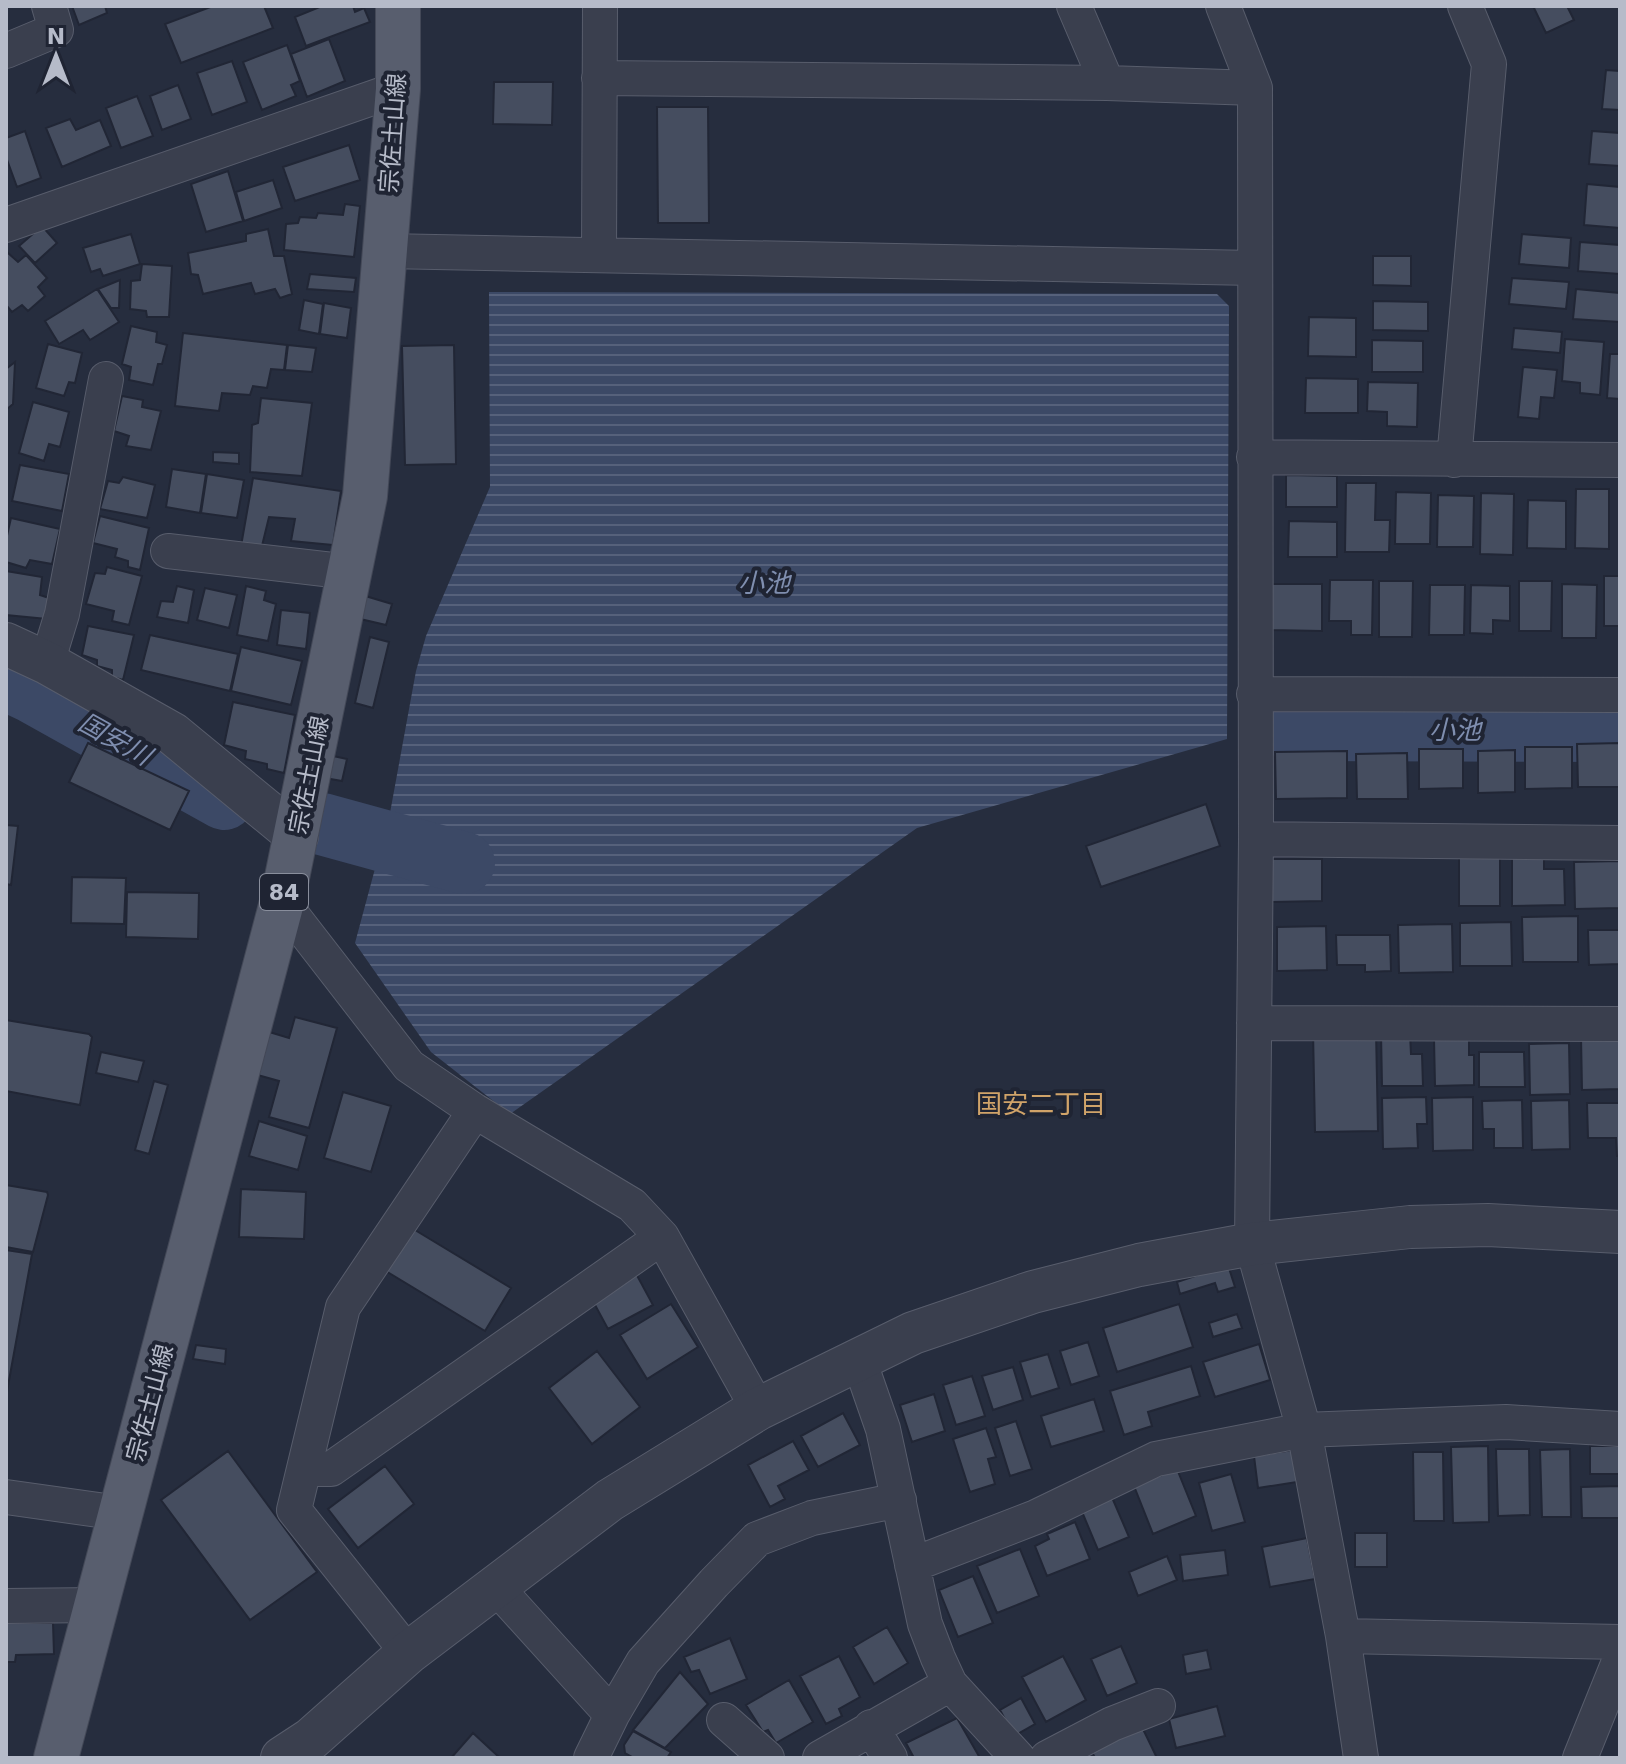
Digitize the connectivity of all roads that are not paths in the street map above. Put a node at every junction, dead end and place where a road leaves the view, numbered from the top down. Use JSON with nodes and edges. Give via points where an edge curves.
{"nodes":[{"id":1,"x":49,"y":6,"type":"edge"},
{"id":2,"x":398,"y":6,"type":"edge"},
{"id":3,"x":600,"y":6,"type":"edge"},
{"id":4,"x":1074,"y":6,"type":"edge"},
{"id":5,"x":1223,"y":6,"type":"edge"},
{"id":6,"x":1465,"y":6,"type":"edge"},
{"id":7,"x":6,"y":51,"type":"edge"},
{"id":8,"x":599,"y":78,"type":"junction"},
{"id":9,"x":1107,"y":83,"type":"junction"},
{"id":10,"x":1255,"y":88,"type":"junction"},
{"id":11,"x":398,"y":89,"type":"junction"},
{"id":12,"x":6,"y":225,"type":"edge"},
{"id":13,"x":385,"y":251,"type":"junction"},
{"id":14,"x":599,"y":255,"type":"junction"},
{"id":15,"x":1254,"y":268,"type":"junction"},
{"id":16,"x":106,"y":379,"type":"dead end"},
{"id":17,"x":1254,"y":457,"type":"junction"},
{"id":18,"x":1454,"y":460,"type":"junction"},
{"id":19,"x":1620,"y":460,"type":"edge"},
{"id":20,"x":168,"y":551,"type":"dead end"},
{"id":21,"x":350,"y":572,"type":"junction"},
{"id":22,"x":6,"y":644,"type":"edge"},
{"id":23,"x":47,"y":663,"type":"junction"},
{"id":24,"x":1254,"y":694,"type":"junction"},
{"id":25,"x":1620,"y":695,"type":"edge"},
{"id":26,"x":297,"y":836,"type":"junction"},
{"id":27,"x":1256,"y":839,"type":"junction"},
{"id":28,"x":1620,"y":843,"type":"edge"},
{"id":29,"x":282,"y":902,"type":"junction"},
{"id":30,"x":1254,"y":1023,"type":"junction"},
{"id":31,"x":1620,"y":1024,"type":"edge"},
{"id":32,"x":475,"y":1111,"type":"junction"},
{"id":33,"x":1620,"y":1232,"type":"edge"},
{"id":34,"x":662,"y":1237,"type":"junction"},
{"id":35,"x":1252,"y":1244,"type":"junction"},
{"id":36,"x":859,"y":1360,"type":"junction"},
{"id":37,"x":758,"y":1409,"type":"junction"},
{"id":38,"x":1620,"y":1429,"type":"edge"},
{"id":39,"x":1304,"y":1430,"type":"junction"},
{"id":40,"x":305,"y":1469,"type":"junction"},
{"id":41,"x":6,"y":1497,"type":"edge"},
{"id":42,"x":899,"y":1500,"type":"junction"},
{"id":43,"x":120,"y":1513,"type":"junction"},
{"id":44,"x":912,"y":1565,"type":"junction"},
{"id":45,"x":496,"y":1587,"type":"junction"},
{"id":46,"x":96,"y":1605,"type":"junction"},
{"id":47,"x":6,"y":1606,"type":"edge"},
{"id":48,"x":1343,"y":1636,"type":"junction"},
{"id":49,"x":1620,"y":1642,"type":"edge"},
{"id":50,"x":408,"y":1653,"type":"junction"},
{"id":51,"x":1620,"y":1659,"type":"edge"},
{"id":52,"x":950,"y":1684,"type":"junction"},
{"id":53,"x":1158,"y":1706,"type":"dead end"},
{"id":54,"x":612,"y":1715,"type":"junction"},
{"id":55,"x":724,"y":1720,"type":"dead end"},
{"id":56,"x":871,"y":1727,"type":"junction"},
{"id":57,"x":56,"y":1758,"type":"edge"},
{"id":58,"x":282,"y":1758,"type":"edge"},
{"id":59,"x":591,"y":1758,"type":"edge"},
{"id":60,"x":767,"y":1758,"type":"edge"},
{"id":61,"x":820,"y":1758,"type":"edge"},
{"id":62,"x":890,"y":1758,"type":"edge"},
{"id":63,"x":1018,"y":1758,"type":"edge"},
{"id":64,"x":1047,"y":1758,"type":"edge"},
{"id":65,"x":1361,"y":1758,"type":"edge"},
{"id":66,"x":1580,"y":1758,"type":"edge"}],
"edges":[{"from":1,"to":7,"type":"street","via":[[56,30]]},
{"from":2,"to":11,"type":"main road","name":"宗佐土山線","number":"84"},
{"from":3,"to":8,"type":"street"},
{"from":4,"to":9,"type":"street"},
{"from":5,"to":10,"type":"street"},
{"from":6,"to":18,"type":"street","via":[[1489,64]]},
{"from":8,"to":9,"type":"street"},
{"from":8,"to":14,"type":"street"},
{"from":9,"to":10,"type":"street"},
{"from":10,"to":15,"type":"street"},
{"from":11,"to":12,"type":"street"},
{"from":11,"to":13,"type":"main road","name":"宗佐土山線","number":"84"},
{"from":13,"to":14,"type":"street"},
{"from":13,"to":21,"type":"main road","name":"宗佐土山線","number":"84","via":[[365,496]]},
{"from":14,"to":15,"type":"street"},
{"from":15,"to":17,"type":"street"},
{"from":16,"to":23,"type":"street","via":[[106,456]]},
{"from":17,"to":18,"type":"street"},
{"from":17,"to":24,"type":"street"},
{"from":18,"to":19,"type":"street"},
{"from":20,"to":21,"type":"street"},
{"from":21,"to":26,"type":"main road","name":"宗佐土山線","number":"84"},
{"from":22,"to":23,"type":"street"},
{"from":23,"to":26,"type":"street","via":[[173,734]]},
{"from":24,"to":25,"type":"street"},
{"from":24,"to":27,"type":"street"},
{"from":26,"to":29,"type":"main road","name":"宗佐土山線","number":"84"},
{"from":27,"to":28,"type":"street"},
{"from":27,"to":30,"type":"street"},
{"from":29,"to":32,"type":"street","via":[[409,1066]]},
{"from":29,"to":43,"type":"main road","name":"宗佐土山線","number":"84"},
{"from":30,"to":31,"type":"street"},
{"from":30,"to":35,"type":"street"},
{"from":32,"to":34,"type":"street","via":[[632,1205]]},
{"from":32,"to":40,"type":"street","via":[[343,1307]]},
{"from":33,"to":35,"type":"street","via":[[1410,1227]]},
{"from":34,"to":37,"type":"street"},
{"from":34,"to":40,"type":"street","via":[[331,1469]]},
{"from":35,"to":36,"type":"street","via":[[1033,1292],[913,1333]]},
{"from":35,"to":39,"type":"street"},
{"from":36,"to":37,"type":"street"},
{"from":36,"to":42,"type":"street","via":[[883,1429]]},
{"from":37,"to":45,"type":"street","via":[[610,1500]]},
{"from":38,"to":39,"type":"street","via":[[1506,1422]]},
{"from":39,"to":44,"type":"street","via":[[1156,1459],[1036,1517]]},
{"from":39,"to":48,"type":"street"},
{"from":40,"to":50,"type":"street","via":[[294,1510]]},
{"from":41,"to":43,"type":"street"},
{"from":42,"to":44,"type":"street"},
{"from":42,"to":54,"type":"street","via":[[812,1518],[757,1539],[643,1662]]},
{"from":43,"to":46,"type":"main road","name":"宗佐土山線","number":"84"},
{"from":44,"to":52,"type":"street","via":[[925,1624]]},
{"from":45,"to":50,"type":"street"},
{"from":45,"to":54,"type":"street"},
{"from":46,"to":47,"type":"street"},
{"from":46,"to":57,"type":"main road","name":"宗佐土山線","number":"84"},
{"from":48,"to":49,"type":"street"},
{"from":48,"to":65,"type":"street"},
{"from":50,"to":58,"type":"street"},
{"from":51,"to":66,"type":"street"},
{"from":52,"to":56,"type":"street"},
{"from":52,"to":63,"type":"street"},
{"from":53,"to":64,"type":"street"},
{"from":54,"to":59,"type":"street"},
{"from":55,"to":60,"type":"street"},
{"from":56,"to":61,"type":"street"},
{"from":56,"to":62,"type":"street"}]}
